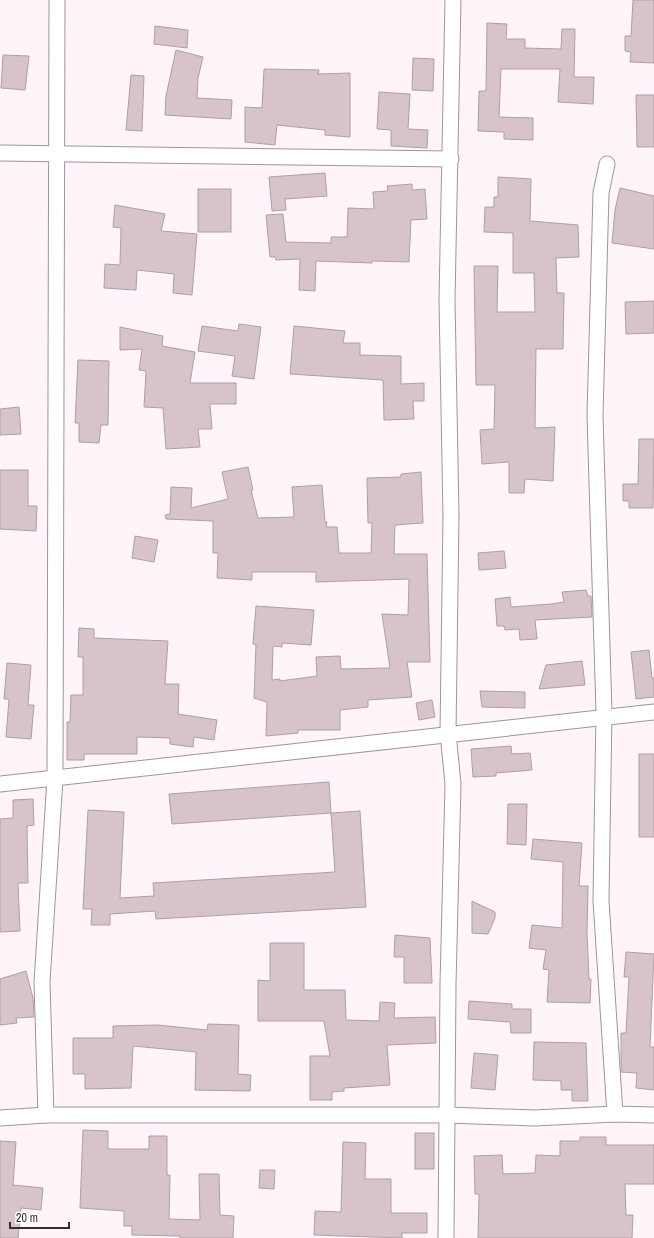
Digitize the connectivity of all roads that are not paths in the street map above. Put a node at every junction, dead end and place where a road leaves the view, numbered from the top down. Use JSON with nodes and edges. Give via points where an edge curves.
{"nodes":[{"id":1,"x":57,"y":0,"type":"edge"},
{"id":2,"x":453,"y":0,"type":"edge"},
{"id":3,"x":0,"y":153,"type":"edge"},
{"id":4,"x":57,"y":153,"type":"junction"},
{"id":5,"x":451,"y":159,"type":"junction"},
{"id":6,"x":607,"y":164,"type":"dead end"},
{"id":7,"x":654,"y":712,"type":"edge"},
{"id":8,"x":604,"y":717,"type":"junction"},
{"id":9,"x":448,"y":733,"type":"junction"},
{"id":10,"x":55,"y":779,"type":"junction"},
{"id":11,"x":0,"y":784,"type":"edge"},
{"id":12,"x":615,"y":1114,"type":"junction"},
{"id":13,"x":46,"y":1115,"type":"junction"},
{"id":14,"x":447,"y":1115,"type":"junction"},
{"id":15,"x":654,"y":1115,"type":"edge"},
{"id":16,"x":0,"y":1118,"type":"edge"},
{"id":17,"x":446,"y":1238,"type":"edge"}],
"edges":[{"from":1,"to":4,"type":"street"},
{"from":2,"to":5,"type":"street"},
{"from":3,"to":4,"type":"street"},
{"from":4,"to":5,"type":"street"},
{"from":4,"to":10,"type":"street"},
{"from":5,"to":9,"type":"street","via":[[448,300],[451,516]]},
{"from":6,"to":8,"type":"street","via":[[601,193],[595,416]]},
{"from":7,"to":8,"type":"street"},
{"from":8,"to":9,"type":"street"},
{"from":8,"to":12,"type":"street","via":[[601,901]]},
{"from":9,"to":10,"type":"street"},
{"from":9,"to":14,"type":"street","via":[[453,784]]},
{"from":10,"to":11,"type":"street"},
{"from":10,"to":13,"type":"street","via":[[42,982]]},
{"from":12,"to":14,"type":"street","via":[[534,1118]]},
{"from":12,"to":15,"type":"street"},
{"from":13,"to":14,"type":"street"},
{"from":13,"to":16,"type":"street"},
{"from":14,"to":17,"type":"street"}]}
